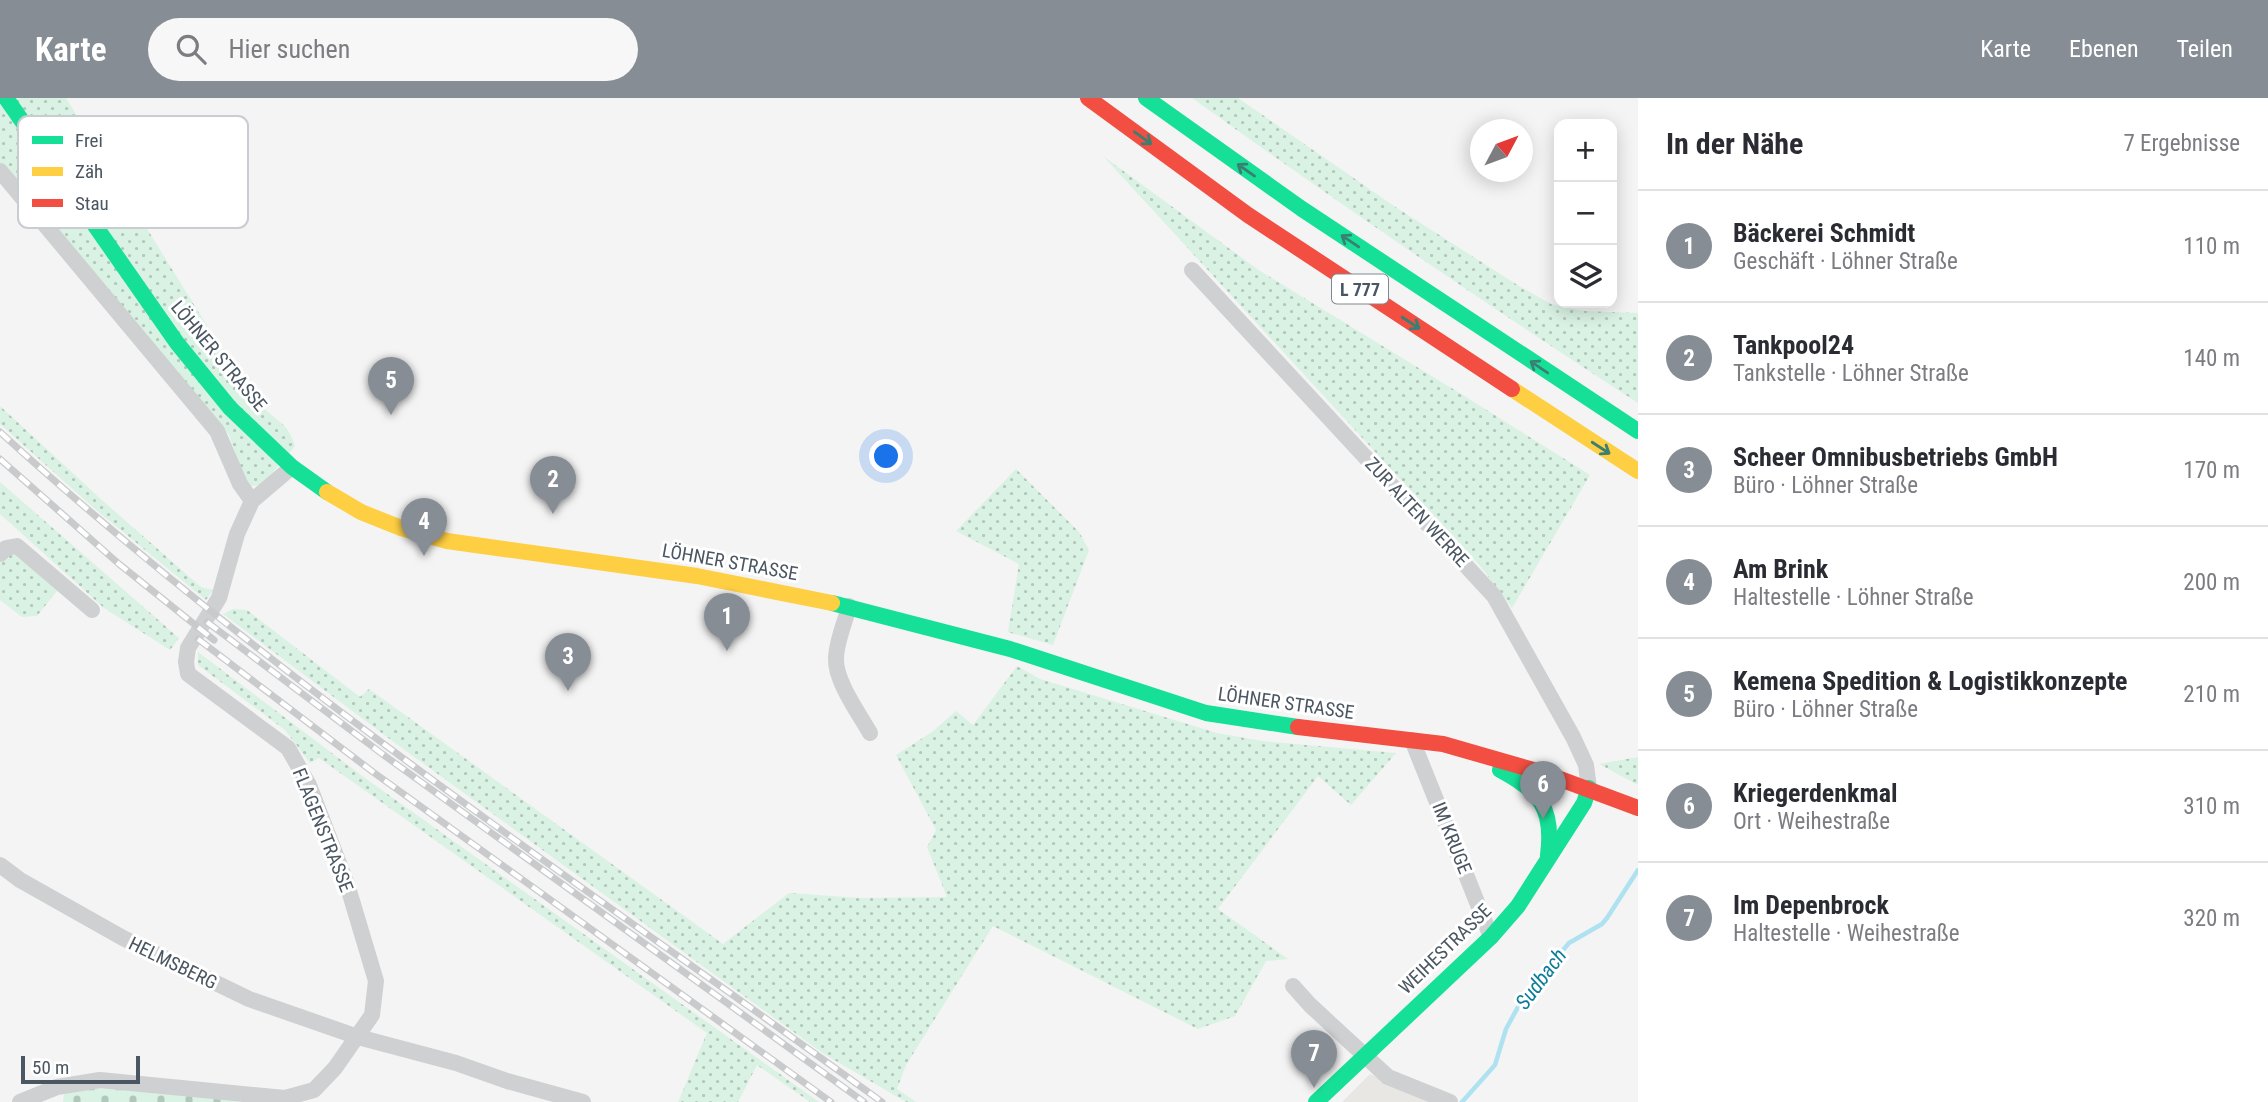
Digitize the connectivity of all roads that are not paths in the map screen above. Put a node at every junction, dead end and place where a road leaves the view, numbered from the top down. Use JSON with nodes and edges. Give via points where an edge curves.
{"nodes":[{"id":1,"x":6,"y":98,"type":"edge"},
{"id":2,"x":1088,"y":98,"type":"edge"},
{"id":3,"x":1146,"y":98,"type":"edge"},
{"id":4,"x":19,"y":116,"type":"edge"},
{"id":5,"x":0,"y":171,"type":"edge"},
{"id":6,"x":18,"y":193,"type":"edge"},
{"id":7,"x":48,"y":228,"type":"edge"},
{"id":8,"x":96,"y":228,"type":"edge"},
{"id":9,"x":1192,"y":270,"type":"dead end"},
{"id":10,"x":1638,"y":431,"type":"edge"},
{"id":11,"x":292,"y":467,"type":"junction"},
{"id":12,"x":1638,"y":471,"type":"edge"},
{"id":13,"x":252,"y":502,"type":"junction"},
{"id":14,"x":0,"y":554,"type":"edge"},
{"id":15,"x":849,"y":606,"type":"junction"},
{"id":16,"x":92,"y":610,"type":"dead end"},
{"id":17,"x":870,"y":733,"type":"dead end"},
{"id":18,"x":1412,"y":740,"type":"junction"},
{"id":19,"x":1443,"y":744,"type":"junction"},
{"id":20,"x":1589,"y":788,"type":"junction"},
{"id":21,"x":1638,"y":808,"type":"edge"},
{"id":22,"x":1546,"y":864,"type":"junction"},
{"id":23,"x":0,"y":865,"type":"edge"},
{"id":24,"x":1491,"y":937,"type":"junction"},
{"id":25,"x":1293,"y":986,"type":"dead end"},
{"id":26,"x":358,"y":1037,"type":"junction"},
{"id":27,"x":1363,"y":1055,"type":"junction"},
{"id":28,"x":56,"y":1094,"type":"edge"},
{"id":29,"x":20,"y":1102,"type":"edge"},
{"id":30,"x":583,"y":1102,"type":"edge"},
{"id":31,"x":1316,"y":1102,"type":"edge"},
{"id":32,"x":1450,"y":1102,"type":"edge"}],
"edges":[{"from":1,"to":4,"type":"main road","name":"LÖHNER STRASSE"},
{"from":2,"to":12,"type":"main road","number":"L 777","one_way":true,"via":[[1248,215]]},
{"from":10,"to":3,"type":"main road","number":"L 777","one_way":true,"via":[[1302,209]]},
{"from":5,"to":6,"type":"street"},
{"from":7,"to":13,"type":"street","via":[[217,431]]},
{"from":8,"to":11,"type":"main road","name":"LÖHNER STRASSE","via":[[177,344],[230,408]]},
{"from":9,"to":20,"type":"street","name":"ZUR ALTEN WERRE","via":[[1494,596],[1573,737],[1586,765]]},
{"from":11,"to":13,"type":"street","name":"FLAGENSTRASSE"},
{"from":11,"to":15,"type":"main road","name":"LÖHNER STRASSE","via":[[361,512],[447,541],[697,576]]},
{"from":13,"to":26,"type":"street","name":"FLAGENSTRASSE","via":[[237,534],[219,598],[188,648],[188,674],[288,748],[309,785],[376,981],[372,1016]]},
{"from":14,"to":16,"type":"street","via":[[17,546]]},
{"from":15,"to":17,"type":"street","via":[[837,668]]},
{"from":15,"to":18,"type":"main road","name":"LÖHNER STRASSE","via":[[1010,649],[1206,713]]},
{"from":18,"to":19,"type":"main road","name":"LÖHNER STRASSE"},
{"from":18,"to":24,"type":"street","name":"IM KRUGE"},
{"from":19,"to":20,"type":"main road","name":"LÖHNER STRASSE"},
{"from":19,"to":22,"type":"main road","name":"WEIHESTRASSE","via":[[1522,781],[1538,795],[1551,821]]},
{"from":20,"to":21,"type":"main road","name":"LÖHNER STRASSE"},
{"from":20,"to":22,"type":"main road","name":"WEIHESTRASSE"},
{"from":22,"to":24,"type":"main road","name":"WEIHESTRASSE"},
{"from":23,"to":26,"type":"street","name":"HELMSBERG","via":[[134,944],[249,999]]},
{"from":24,"to":27,"type":"main road","name":"WEIHESTRASSE"},
{"from":25,"to":27,"type":"street"},
{"from":26,"to":28,"type":"street","via":[[314,1090],[285,1098],[100,1080]]},
{"from":26,"to":30,"type":"street"},
{"from":27,"to":31,"type":"main road","name":"WEIHESTRASSE"},
{"from":27,"to":32,"type":"street","via":[[1388,1077]]},
{"from":28,"to":29,"type":"street"}]}
